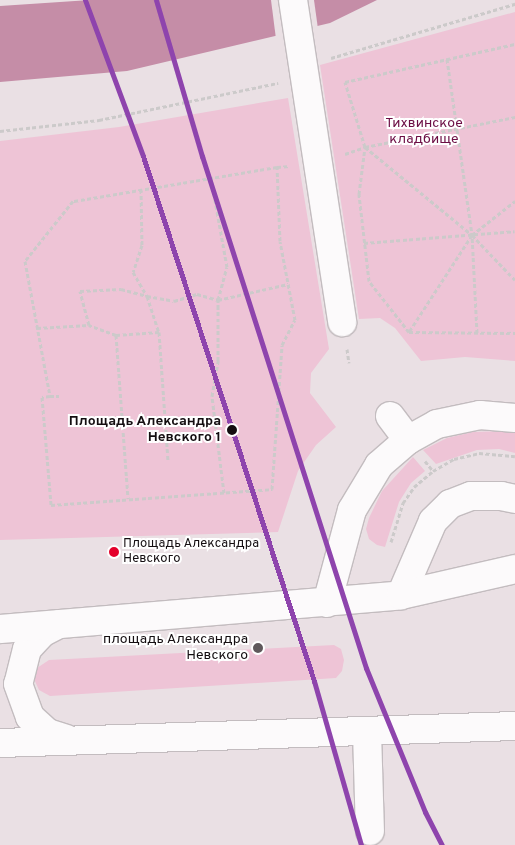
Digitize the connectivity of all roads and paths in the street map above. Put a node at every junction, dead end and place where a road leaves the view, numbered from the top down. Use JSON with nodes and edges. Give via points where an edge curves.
{"nodes":[{"id":1,"x":293,"y":0,"type":"edge"},
{"id":2,"x":515,"y":4,"type":"edge"},
{"id":3,"x":515,"y":44,"type":"edge"},
{"id":4,"x":447,"y":59,"type":"junction"},
{"id":5,"x":311,"y":67,"type":"junction"},
{"id":6,"x":515,"y":117,"type":"edge"},
{"id":7,"x":457,"y":128,"type":"junction"},
{"id":8,"x":0,"y":131,"type":"edge"},
{"id":9,"x":365,"y":147,"type":"junction"},
{"id":10,"x":342,"y":155,"type":"dead end"},
{"id":11,"x":300,"y":165,"type":"dead end"},
{"id":12,"x":277,"y":167,"type":"junction"},
{"id":13,"x":211,"y":178,"type":"junction"},
{"id":14,"x":141,"y":189,"type":"junction"},
{"id":15,"x":515,"y":201,"type":"edge"},
{"id":16,"x":515,"y":231,"type":"edge"},
{"id":17,"x":472,"y":235,"type":"junction"},
{"id":18,"x":365,"y":243,"type":"junction"},
{"id":19,"x":356,"y":244,"type":"dead end"},
{"id":20,"x":515,"y":280,"type":"edge"},
{"id":21,"x":288,"y":284,"type":"junction"},
{"id":22,"x":147,"y":296,"type":"junction"},
{"id":23,"x":218,"y":300,"type":"junction"},
{"id":24,"x":342,"y":322,"type":"dead end"},
{"id":25,"x":89,"y":325,"type":"junction"},
{"id":26,"x":37,"y":328,"type":"junction"},
{"id":27,"x":159,"y":332,"type":"junction"},
{"id":28,"x":409,"y":332,"type":"junction"},
{"id":29,"x":477,"y":333,"type":"junction"},
{"id":30,"x":515,"y":334,"type":"edge"},
{"id":31,"x":116,"y":335,"type":"junction"},
{"id":32,"x":50,"y":396,"type":"junction"},
{"id":33,"x":59,"y":396,"type":"dead end"},
{"id":34,"x":390,"y":416,"type":"dead end"},
{"id":35,"x":515,"y":418,"type":"edge"},
{"id":36,"x":408,"y":440,"type":"junction"},
{"id":37,"x":168,"y":460,"type":"dead end"},
{"id":38,"x":224,"y":493,"type":"junction"},
{"id":39,"x":128,"y":499,"type":"junction"},
{"id":40,"x":515,"y":499,"type":"edge"},
{"id":41,"x":515,"y":570,"type":"edge"},
{"id":42,"x":401,"y":595,"type":"junction"},
{"id":43,"x":327,"y":603,"type":"junction"},
{"id":44,"x":63,"y":622,"type":"junction"},
{"id":45,"x":0,"y":628,"type":"edge"},
{"id":46,"x":515,"y":726,"type":"edge"},
{"id":47,"x":463,"y":729,"type":"junction"},
{"id":48,"x":367,"y":732,"type":"junction"},
{"id":49,"x":70,"y":740,"type":"junction"},
{"id":50,"x":0,"y":743,"type":"edge"},
{"id":51,"x":515,"y":746,"type":"edge"},
{"id":52,"x":370,"y":831,"type":"dead end"}],
"edges":[{"from":1,"to":5,"type":"main road"},
{"from":2,"to":5,"type":"path"},
{"from":3,"to":4,"type":"path"},
{"from":4,"to":7,"type":"path"},
{"from":4,"to":9,"type":"path","via":[[345,82]]},
{"from":5,"to":8,"type":"path","via":[[278,82],[99,120]]},
{"from":5,"to":24,"type":"main road"},
{"from":6,"to":7,"type":"path"},
{"from":7,"to":9,"type":"path"},
{"from":7,"to":17,"type":"path"},
{"from":9,"to":10,"type":"path"},
{"from":9,"to":17,"type":"path"},
{"from":9,"to":18,"type":"path","via":[[359,194]]},
{"from":11,"to":12,"type":"path"},
{"from":12,"to":13,"type":"path"},
{"from":12,"to":21,"type":"path","via":[[280,241]]},
{"from":13,"to":14,"type":"path"},
{"from":13,"to":23,"type":"path","via":[[227,267]]},
{"from":14,"to":22,"type":"path","via":[[142,245],[133,272]]},
{"from":14,"to":26,"type":"path","via":[[73,201],[25,261]]},
{"from":15,"to":17,"type":"path"},
{"from":16,"to":17,"type":"path"},
{"from":17,"to":18,"type":"path"},
{"from":17,"to":20,"type":"path"},
{"from":17,"to":28,"type":"path"},
{"from":17,"to":29,"type":"path"},
{"from":18,"to":19,"type":"path"},
{"from":18,"to":28,"type":"path","via":[[369,281]]},
{"from":21,"to":23,"type":"path"},
{"from":21,"to":38,"type":"path","via":[[295,320],[282,345],[272,489]]},
{"from":22,"to":23,"type":"path","via":[[174,301],[197,294]]},
{"from":22,"to":25,"type":"path","via":[[121,289],[80,291]]},
{"from":22,"to":27,"type":"path"},
{"from":23,"to":38,"type":"path","via":[[218,361],[212,396]]},
{"from":25,"to":26,"type":"path"},
{"from":25,"to":31,"type":"path"},
{"from":26,"to":32,"type":"path"},
{"from":27,"to":31,"type":"path"},
{"from":27,"to":37,"type":"path"},
{"from":28,"to":29,"type":"path"},
{"from":29,"to":30,"type":"path"},
{"from":31,"to":39,"type":"path"},
{"from":32,"to":33,"type":"path"},
{"from":32,"to":39,"type":"path","via":[[42,397],[51,505]]},
{"from":34,"to":36,"type":"main road"},
{"from":35,"to":36,"type":"main road","via":[[480,415],[456,418]]},
{"from":36,"to":43,"type":"main road","via":[[379,465],[359,496],[340,549]]},
{"from":38,"to":39,"type":"path"},
{"from":40,"to":42,"type":"main road","via":[[471,496],[450,504],[433,521]]},
{"from":41,"to":42,"type":"main road"},
{"from":42,"to":43,"type":"main road"},
{"from":43,"to":44,"type":"main road"},
{"from":44,"to":45,"type":"main road"},
{"from":44,"to":49,"type":"main road","via":[[43,632],[27,650],[18,684],[30,717],[48,733]]},
{"from":46,"to":47,"type":"main road"},
{"from":47,"to":48,"type":"main road"},
{"from":47,"to":51,"type":"main road"},
{"from":48,"to":49,"type":"main road"},
{"from":48,"to":52,"type":"main road"},
{"from":49,"to":50,"type":"main road"}]}
